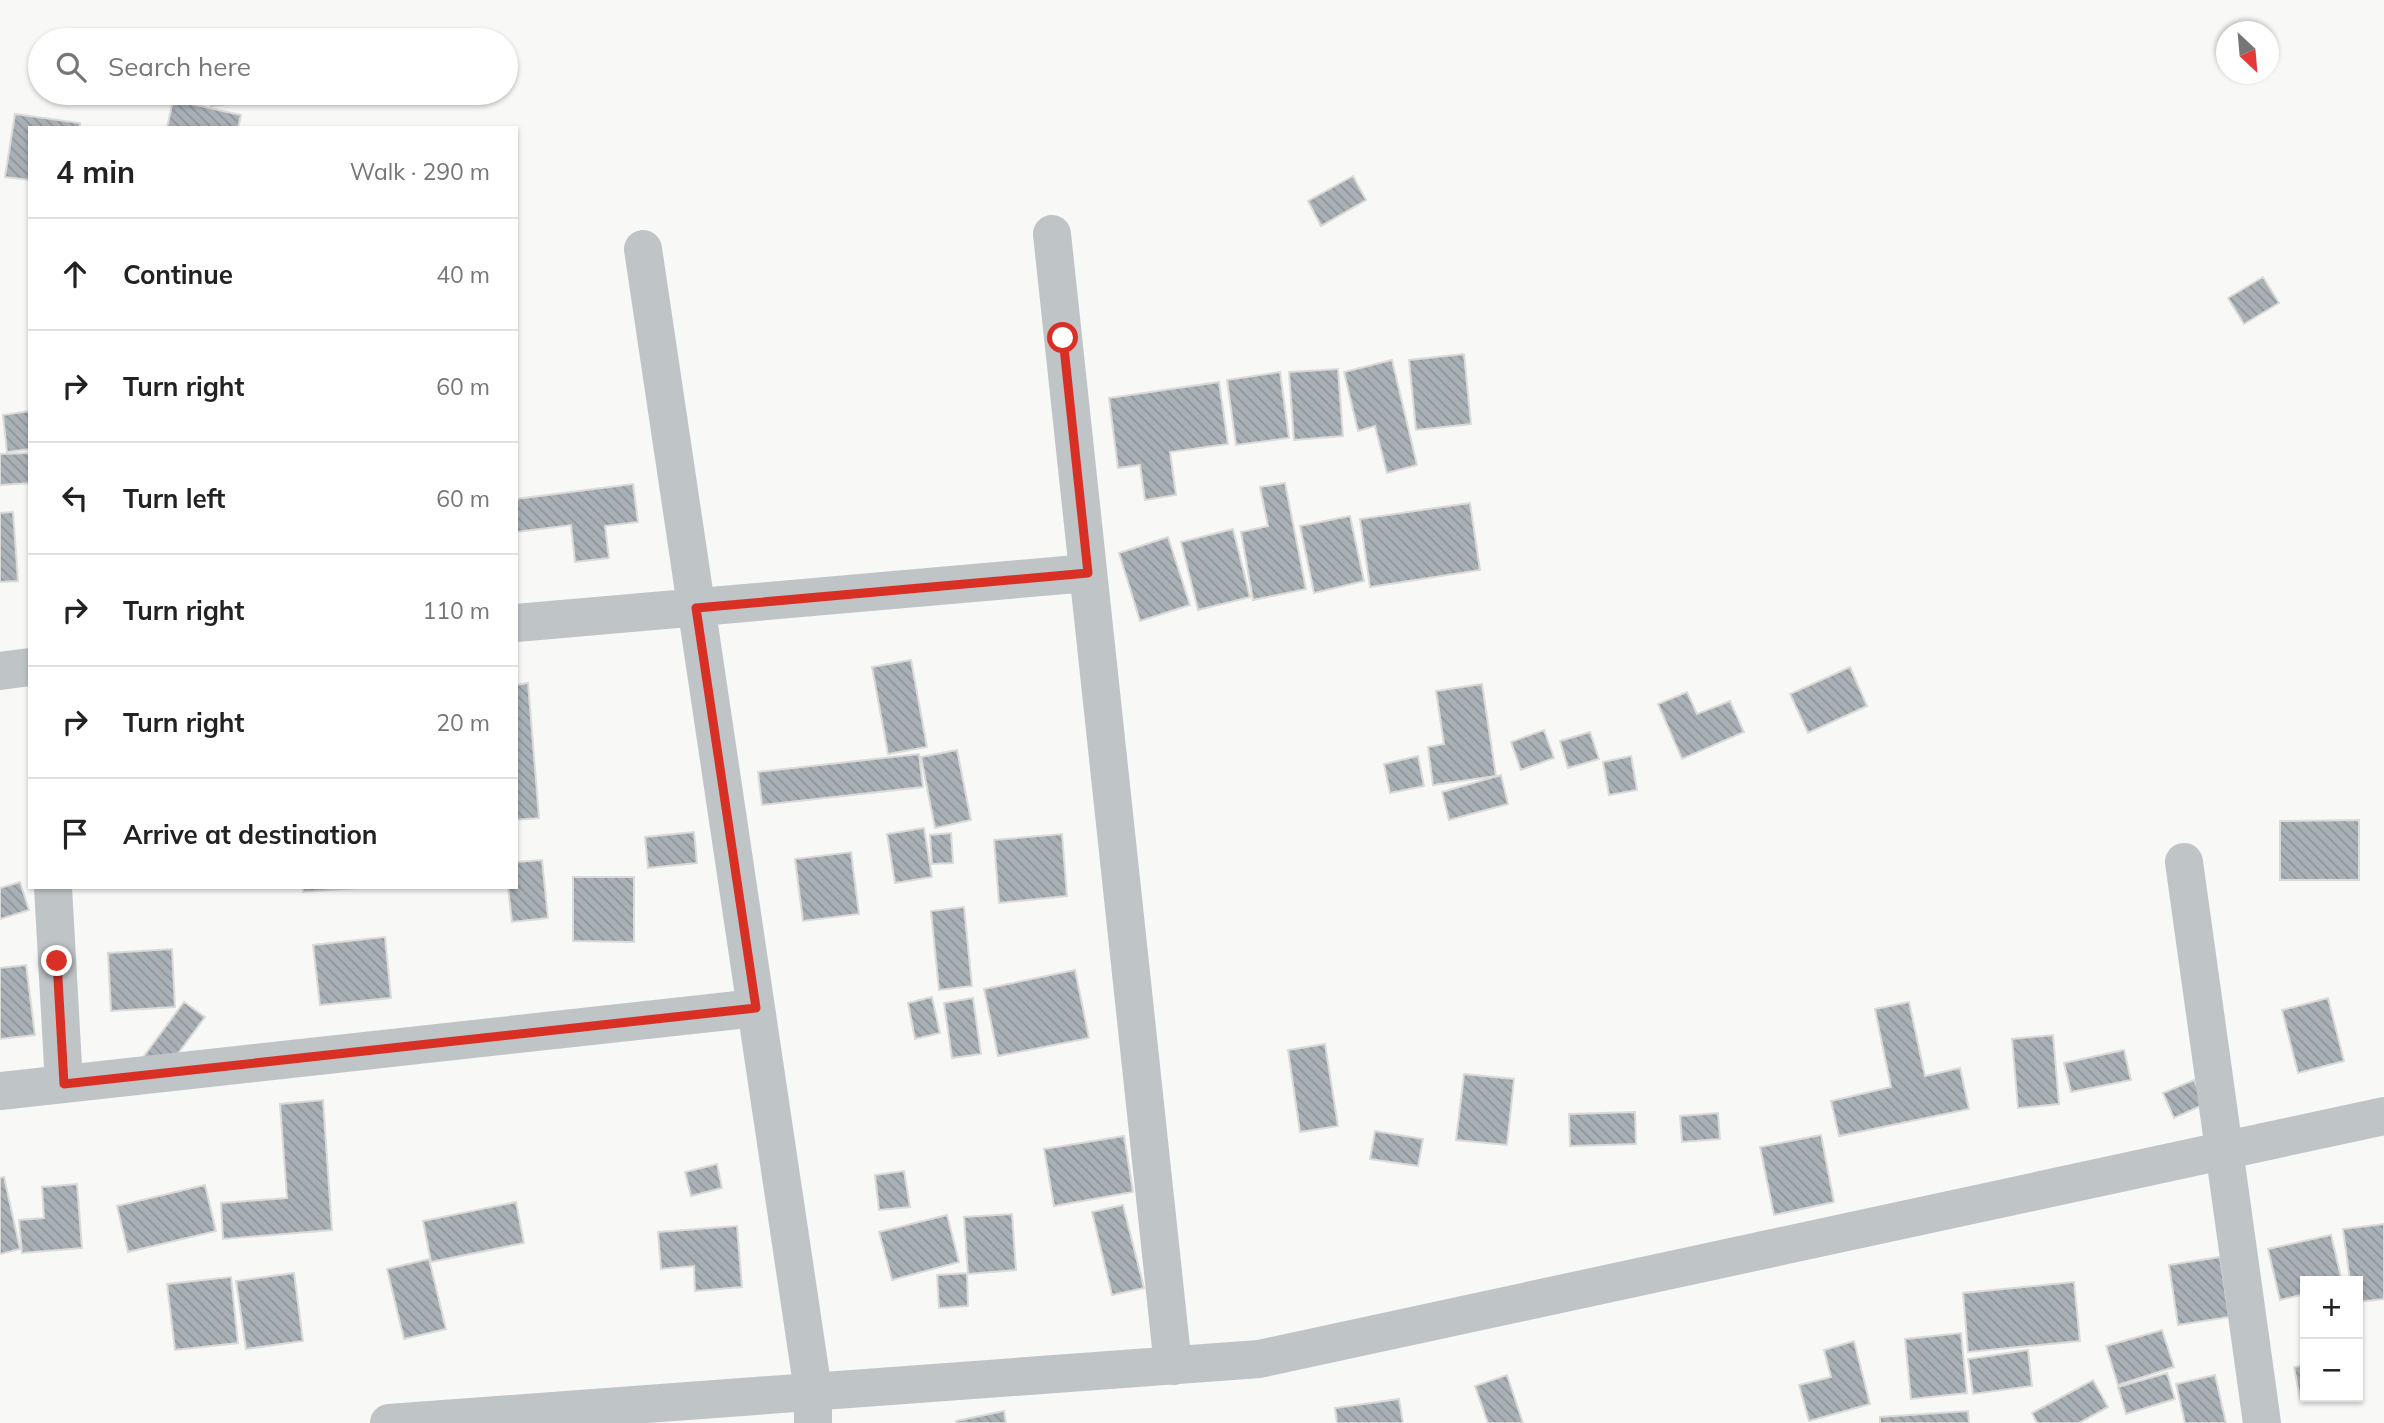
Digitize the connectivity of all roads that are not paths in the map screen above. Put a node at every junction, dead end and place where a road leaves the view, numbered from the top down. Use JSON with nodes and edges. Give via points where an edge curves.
{"nodes":[{"id":1,"x":1052,"y":234,"type":"dead end"},
{"id":2,"x":643,"y":249,"type":"dead end"},
{"id":3,"x":1088,"y":573,"type":"junction"},
{"id":4,"x":696,"y":608,"type":"junction"},
{"id":5,"x":518,"y":624,"type":"edge"},
{"id":6,"x":28,"y":667,"type":"edge"},
{"id":7,"x":0,"y":671,"type":"edge"},
{"id":8,"x":2184,"y":862,"type":"dead end"},
{"id":9,"x":53,"y":889,"type":"edge"},
{"id":10,"x":756,"y":1008,"type":"junction"},
{"id":11,"x":64,"y":1084,"type":"junction"},
{"id":12,"x":0,"y":1091,"type":"edge"},
{"id":13,"x":2384,"y":1116,"type":"edge"},
{"id":14,"x":2224,"y":1151,"type":"junction"},
{"id":15,"x":1173,"y":1366,"type":"junction"},
{"id":16,"x":813,"y":1407,"type":"edge"},
{"id":17,"x":458,"y":1420,"type":"edge"},
{"id":18,"x":388,"y":1423,"type":"edge"},
{"id":19,"x":2262,"y":1423,"type":"edge"}],
"edges":[{"from":1,"to":3,"type":"street"},
{"from":2,"to":4,"type":"street"},
{"from":3,"to":4,"type":"street"},
{"from":3,"to":15,"type":"street"},
{"from":4,"to":5,"type":"street"},
{"from":4,"to":10,"type":"street"},
{"from":6,"to":7,"type":"street"},
{"from":8,"to":14,"type":"street"},
{"from":9,"to":11,"type":"street"},
{"from":10,"to":11,"type":"street"},
{"from":10,"to":16,"type":"street"},
{"from":11,"to":12,"type":"street"},
{"from":13,"to":14,"type":"street"},
{"from":14,"to":15,"type":"street","via":[[1259,1359]]},
{"from":14,"to":19,"type":"street"},
{"from":15,"to":16,"type":"street"},
{"from":16,"to":17,"type":"street"},
{"from":17,"to":18,"type":"street"}]}
